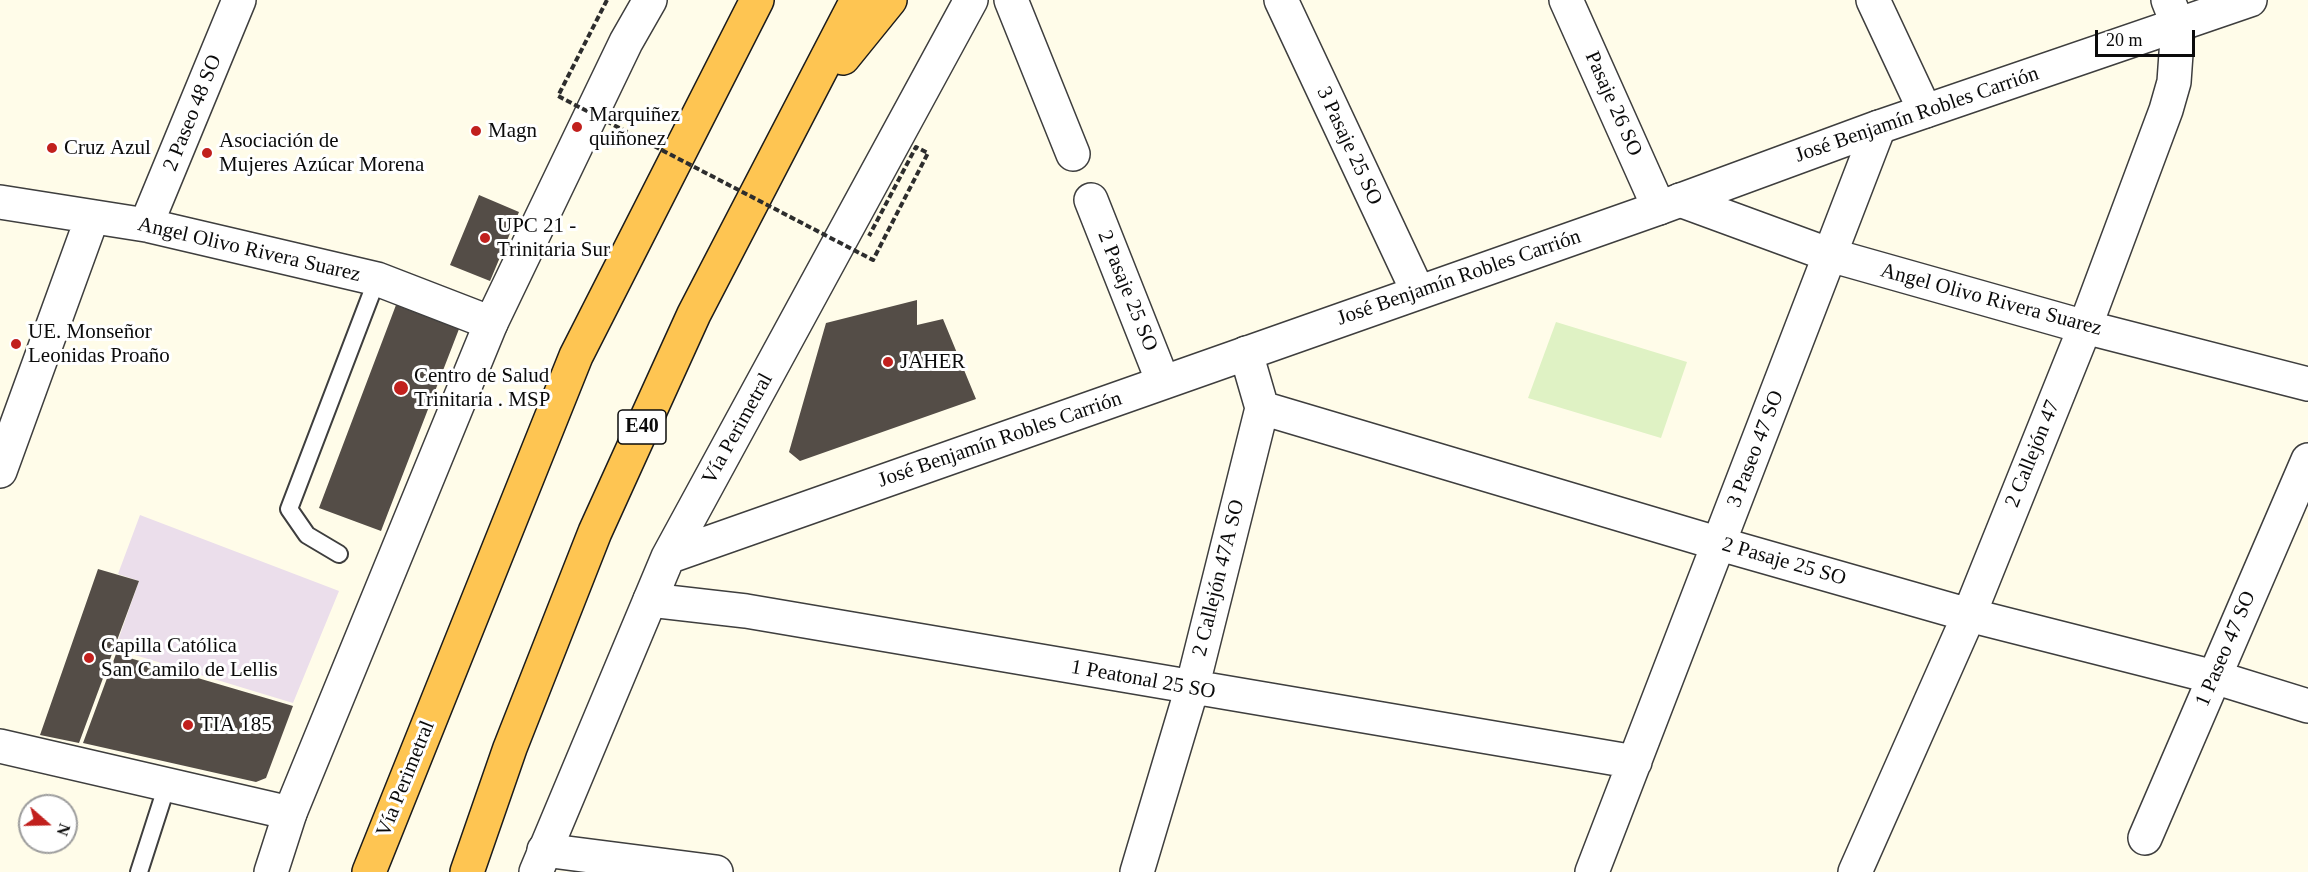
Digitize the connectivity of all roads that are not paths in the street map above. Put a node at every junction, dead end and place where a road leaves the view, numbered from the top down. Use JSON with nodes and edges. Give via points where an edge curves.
{"nodes":[{"id":1,"x":239,"y":0,"type":"edge"},
{"id":2,"x":650,"y":0,"type":"edge"},
{"id":3,"x":757,"y":0,"type":"edge"},
{"id":4,"x":857,"y":0,"type":"edge"},
{"id":5,"x":890,"y":0,"type":"edge"},
{"id":6,"x":970,"y":0,"type":"edge"},
{"id":7,"x":1011,"y":0,"type":"edge"},
{"id":8,"x":1281,"y":0,"type":"edge"},
{"id":9,"x":1566,"y":0,"type":"edge"},
{"id":10,"x":1874,"y":0,"type":"edge"},
{"id":11,"x":2250,"y":0,"type":"edge"},
{"id":12,"x":2173,"y":13,"type":"edge"},
{"id":13,"x":804,"y":106,"type":"junction"},
{"id":14,"x":1925,"y":111,"type":"junction"},
{"id":15,"x":1879,"y":127,"type":"junction"},
{"id":16,"x":1073,"y":154,"type":"dead end"},
{"id":17,"x":1091,"y":200,"type":"dead end"},
{"id":18,"x":0,"y":202,"type":"edge"},
{"id":19,"x":1670,"y":204,"type":"junction"},
{"id":20,"x":92,"y":218,"type":"junction"},
{"id":21,"x":146,"y":225,"type":"junction"},
{"id":22,"x":1830,"y":255,"type":"junction"},
{"id":23,"x":377,"y":279,"type":"junction"},
{"id":24,"x":1418,"y":292,"type":"junction"},
{"id":25,"x":490,"y":323,"type":"junction"},
{"id":26,"x":2085,"y":327,"type":"junction"},
{"id":27,"x":1246,"y":353,"type":"junction"},
{"id":28,"x":1163,"y":382,"type":"junction"},
{"id":29,"x":2308,"y":384,"type":"edge"},
{"id":30,"x":1262,"y":408,"type":"junction"},
{"id":31,"x":2308,"y":460,"type":"edge"},
{"id":32,"x":0,"y":471,"type":"edge"},
{"id":33,"x":1720,"y":544,"type":"junction"},
{"id":34,"x":339,"y":554,"type":"dead end"},
{"id":35,"x":668,"y":556,"type":"junction"},
{"id":36,"x":650,"y":600,"type":"junction"},
{"id":37,"x":1969,"y":615,"type":"junction"},
{"id":38,"x":2214,"y":677,"type":"junction"},
{"id":39,"x":1192,"y":688,"type":"junction"},
{"id":40,"x":2308,"y":706,"type":"edge"},
{"id":41,"x":0,"y":746,"type":"edge"},
{"id":42,"x":1635,"y":762,"type":"junction"},
{"id":43,"x":166,"y":785,"type":"junction"},
{"id":44,"x":290,"y":813,"type":"junction"},
{"id":45,"x":2145,"y":838,"type":"dead end"},
{"id":46,"x":540,"y":861,"type":"edge"},
{"id":47,"x":139,"y":872,"type":"edge"},
{"id":48,"x":271,"y":872,"type":"edge"},
{"id":49,"x":369,"y":872,"type":"edge"},
{"id":50,"x":467,"y":872,"type":"edge"},
{"id":51,"x":716,"y":872,"type":"edge"},
{"id":52,"x":1137,"y":872,"type":"edge"},
{"id":53,"x":1592,"y":872,"type":"edge"},
{"id":54,"x":1855,"y":872,"type":"edge"}],
"edges":[{"from":1,"to":21,"type":"street","name":"2 Paseo 48 SO"},
{"from":2,"to":25,"type":"street"},
{"from":3,"to":49,"type":"highway","name":"Vía Perimetral","via":[[576,356]]},
{"from":4,"to":13,"type":"highway","number":"E40"},
{"from":5,"to":13,"type":"highway"},
{"from":6,"to":35,"type":"street","name":"Vía Perimetral"},
{"from":7,"to":16,"type":"street"},
{"from":8,"to":24,"type":"street","name":"3 Pasaje 25 SO"},
{"from":9,"to":19,"type":"street","name":"Pasaje 26 SO"},
{"from":10,"to":14,"type":"street"},
{"from":11,"to":12,"type":"street","name":"José Benjamín Robles Carrión"},
{"from":12,"to":14,"type":"street","name":"José Benjamín Robles Carrión"},
{"from":12,"to":26,"type":"street","name":"2 Callejón 47","via":[[2174,82]]},
{"from":13,"to":50,"type":"highway","number":"E40","via":[[694,314],[595,532],[510,748]]},
{"from":14,"to":15,"type":"street","name":"José Benjamín Robles Carrión"},
{"from":15,"to":19,"type":"street","name":"José Benjamín Robles Carrión"},
{"from":15,"to":22,"type":"street","name":"3 Paseo 47 SO"},
{"from":17,"to":28,"type":"street","name":"2 Pasaje 25 SO"},
{"from":18,"to":20,"type":"street","name":"Angel Olivo Rivera Suarez"},
{"from":19,"to":22,"type":"street","name":"Angel Olivo Rivera Suarez"},
{"from":19,"to":24,"type":"street","name":"José Benjamín Robles Carrión"},
{"from":20,"to":21,"type":"street","name":"Angel Olivo Rivera Suarez"},
{"from":20,"to":32,"type":"street"},
{"from":21,"to":23,"type":"street","name":"Angel Olivo Rivera Suarez"},
{"from":22,"to":26,"type":"street","name":"Angel Olivo Rivera Suarez"},
{"from":22,"to":33,"type":"street","name":"3 Paseo 47 SO"},
{"from":23,"to":25,"type":"street","name":"Angel Olivo Rivera Suarez"},
{"from":23,"to":34,"type":"lane","via":[[290,509],[307,535]]},
{"from":24,"to":27,"type":"street","name":"José Benjamín Robles Carrión"},
{"from":25,"to":44,"type":"street"},
{"from":26,"to":29,"type":"street","name":"Angel Olivo Rivera Suarez"},
{"from":26,"to":37,"type":"street","name":"2 Callejón 47"},
{"from":27,"to":28,"type":"street","name":"José Benjamín Robles Carrión"},
{"from":27,"to":30,"type":"street"},
{"from":28,"to":35,"type":"street","name":"José Benjamín Robles Carrión"},
{"from":30,"to":33,"type":"street","name":"2 Pasaje 25 SO"},
{"from":30,"to":39,"type":"street","name":"2 Callejón 47A SO"},
{"from":31,"to":38,"type":"street","name":"1 Paseo 47 SO"},
{"from":33,"to":37,"type":"street","name":"2 Pasaje 25 SO"},
{"from":33,"to":42,"type":"street","name":"3 Paseo 47 SO"},
{"from":35,"to":36,"type":"street","name":"Vía Perimetral"},
{"from":36,"to":39,"type":"street","name":"1 Peatonal 25 SO","via":[[746,611]]},
{"from":36,"to":46,"type":"street","name":"Vía Perimetral"},
{"from":37,"to":38,"type":"street","name":"2 Pasaje 25 SO"},
{"from":37,"to":54,"type":"street","name":"2 Callejón 47"},
{"from":38,"to":40,"type":"street","name":"2 Pasaje 25 SO"},
{"from":38,"to":45,"type":"street","name":"1 Paseo 47 SO"},
{"from":39,"to":42,"type":"street","name":"1 Peatonal 25 SO"},
{"from":39,"to":52,"type":"street","name":"2 Callejón 47A SO"},
{"from":41,"to":43,"type":"street"},
{"from":42,"to":53,"type":"street","name":"3 Paseo 47 SO"},
{"from":43,"to":44,"type":"street"},
{"from":43,"to":47,"type":"lane"},
{"from":44,"to":48,"type":"street"},
{"from":46,"to":51,"type":"street"}]}
